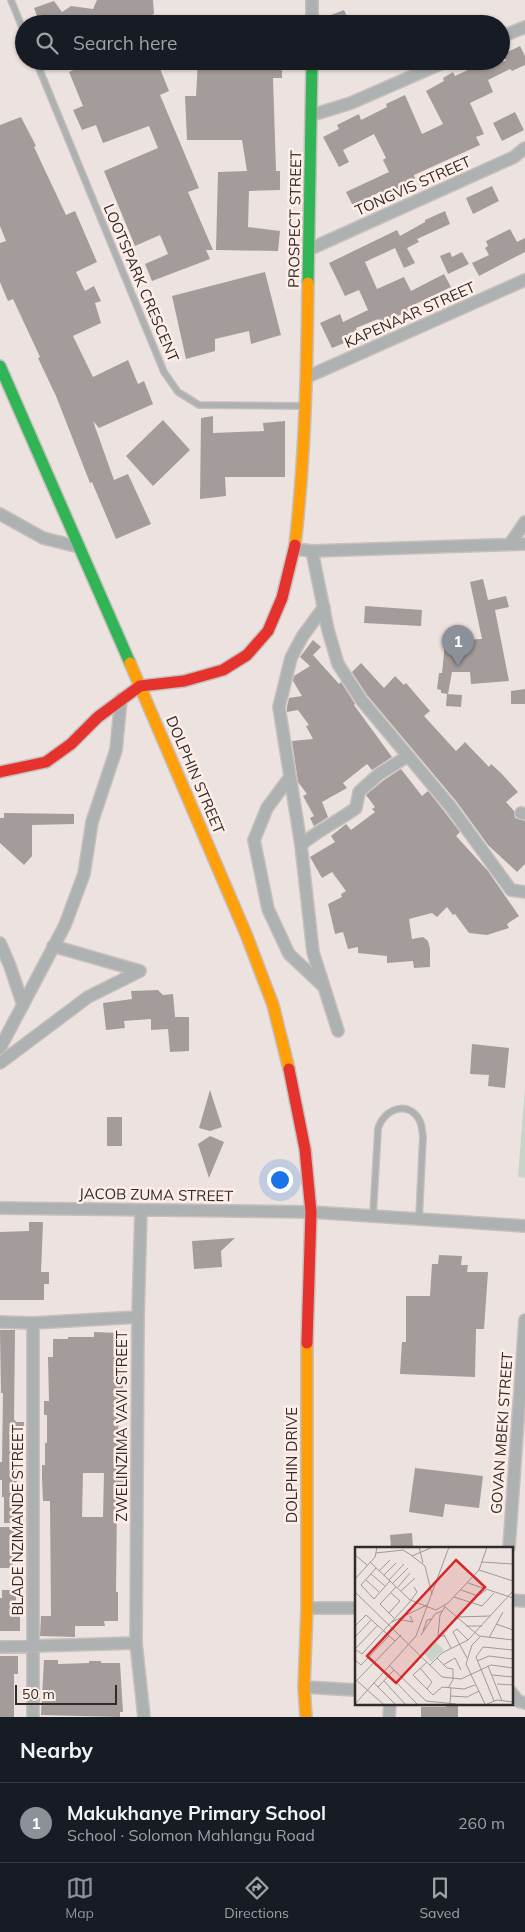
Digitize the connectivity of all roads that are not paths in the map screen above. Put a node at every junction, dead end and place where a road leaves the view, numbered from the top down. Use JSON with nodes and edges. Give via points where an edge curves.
{"nodes":[{"id":1,"x":11,"y":0,"type":"edge"},
{"id":2,"x":312,"y":0,"type":"edge"},
{"id":3,"x":17,"y":15,"type":"edge"},
{"id":4,"x":312,"y":15,"type":"edge"},
{"id":5,"x":525,"y":27,"type":"edge"},
{"id":6,"x":510,"y":34,"type":"edge"},
{"id":7,"x":40,"y":70,"type":"edge"},
{"id":8,"x":312,"y":70,"type":"edge"},
{"id":9,"x":427,"y":70,"type":"edge"},
{"id":10,"x":312,"y":115,"type":"junction"},
{"id":11,"x":525,"y":148,"type":"edge"},
{"id":12,"x":310,"y":248,"type":"junction"},
{"id":13,"x":525,"y":280,"type":"edge"},
{"id":14,"x":0,"y":366,"type":"edge"},
{"id":15,"x":307,"y":377,"type":"junction"},
{"id":16,"x":305,"y":406,"type":"junction"},
{"id":17,"x":0,"y":514,"type":"edge"},
{"id":18,"x":525,"y":522,"type":"edge"},
{"id":19,"x":510,"y":544,"type":"junction"},
{"id":20,"x":525,"y":544,"type":"edge"},
{"id":21,"x":79,"y":547,"type":"junction"},
{"id":22,"x":294,"y":549,"type":"junction"},
{"id":23,"x":312,"y":551,"type":"junction"},
{"id":24,"x":324,"y":607,"type":"junction"},
{"id":25,"x":140,"y":686,"type":"junction"},
{"id":26,"x":121,"y":699,"type":"junction"},
{"id":27,"x":408,"y":756,"type":"junction"},
{"id":28,"x":0,"y":772,"type":"edge"},
{"id":29,"x":290,"y":777,"type":"junction"},
{"id":30,"x":301,"y":845,"type":"junction"},
{"id":31,"x":525,"y":892,"type":"edge"},
{"id":32,"x":0,"y":943,"type":"edge"},
{"id":33,"x":53,"y":946,"type":"junction"},
{"id":34,"x":324,"y":987,"type":"junction"},
{"id":35,"x":23,"y":1005,"type":"junction"},
{"id":36,"x":338,"y":1031,"type":"dead end"},
{"id":37,"x":0,"y":1048,"type":"edge"},
{"id":38,"x":0,"y":1063,"type":"edge"},
{"id":39,"x":0,"y":1208,"type":"edge"},
{"id":40,"x":141,"y":1210,"type":"junction"},
{"id":41,"x":311,"y":1212,"type":"junction"},
{"id":42,"x":374,"y":1216,"type":"junction"},
{"id":43,"x":420,"y":1219,"type":"junction"},
{"id":44,"x":525,"y":1226,"type":"edge"},
{"id":45,"x":138,"y":1317,"type":"junction"},
{"id":46,"x":525,"y":1320,"type":"edge"},
{"id":47,"x":0,"y":1322,"type":"edge"},
{"id":48,"x":33,"y":1323,"type":"junction"},
{"id":49,"x":509,"y":1547,"type":"edge"},
{"id":50,"x":512,"y":1600,"type":"edge"},
{"id":51,"x":525,"y":1601,"type":"edge"},
{"id":52,"x":308,"y":1608,"type":"junction"},
{"id":53,"x":355,"y":1608,"type":"edge"},
{"id":54,"x":136,"y":1642,"type":"junction"},
{"id":55,"x":33,"y":1646,"type":"junction"},
{"id":56,"x":0,"y":1647,"type":"edge"},
{"id":57,"x":304,"y":1687,"type":"junction"},
{"id":58,"x":355,"y":1690,"type":"edge"},
{"id":59,"x":512,"y":1693,"type":"edge"},
{"id":60,"x":525,"y":1703,"type":"edge"},
{"id":61,"x":390,"y":1704,"type":"edge"},
{"id":62,"x":33,"y":1717,"type":"edge"},
{"id":63,"x":144,"y":1717,"type":"edge"},
{"id":64,"x":306,"y":1717,"type":"edge"},
{"id":65,"x":389,"y":1717,"type":"edge"}],
"edges":[{"from":1,"to":3,"type":"lane"},
{"from":2,"to":4,"type":"street"},
{"from":5,"to":6,"type":"street"},
{"from":7,"to":16,"type":"lane","name":"LOOTSPARK CRESCENT","via":[[164,372],[178,392],[199,405]]},
{"from":8,"to":10,"type":"street","name":"PROSPECT STREET"},
{"from":9,"to":10,"type":"street","via":[[351,104]]},
{"from":10,"to":12,"type":"street","name":"PROSPECT STREET"},
{"from":11,"to":12,"type":"street","name":"TONGVIS STREET","via":[[514,157]]},
{"from":12,"to":15,"type":"street","name":"PROSPECT STREET"},
{"from":13,"to":15,"type":"street","name":"KAPENAAR STREET"},
{"from":14,"to":21,"type":"street","name":"DOLPHIN STREET"},
{"from":15,"to":16,"type":"street","name":"PROSPECT STREET"},
{"from":16,"to":22,"type":"street","name":"PROSPECT STREET","via":[[302,483]]},
{"from":17,"to":21,"type":"street","via":[[43,538]]},
{"from":18,"to":19,"type":"street"},
{"from":19,"to":20,"type":"street"},
{"from":19,"to":23,"type":"street"},
{"from":21,"to":25,"type":"street","name":"DOLPHIN STREET"},
{"from":22,"to":23,"type":"street"},
{"from":22,"to":25,"type":"street","name":"PROSPECT STREET","via":[[282,598],[268,631],[247,655],[223,670],[184,681]]},
{"from":23,"to":24,"type":"street"},
{"from":24,"to":27,"type":"street","via":[[338,664],[362,701]]},
{"from":24,"to":29,"type":"street","via":[[290,658],[279,707]]},
{"from":25,"to":26,"type":"street"},
{"from":25,"to":41,"type":"street","name":"DOLPHIN STREET","via":[[274,1005],[300,1119]]},
{"from":26,"to":28,"type":"street","via":[[46,762]]},
{"from":26,"to":33,"type":"street","via":[[116,750],[92,822],[84,874],[65,925]]},
{"from":27,"to":30,"type":"street","via":[[379,774],[359,792],[356,808]]},
{"from":27,"to":31,"type":"street","via":[[450,806],[511,890]]},
{"from":29,"to":30,"type":"street"},
{"from":29,"to":34,"type":"street","via":[[267,808],[254,840],[268,909],[289,954]]},
{"from":30,"to":34,"type":"street","via":[[313,952]]},
{"from":32,"to":35,"type":"street"},
{"from":33,"to":35,"type":"street"},
{"from":33,"to":38,"type":"street","via":[[140,971],[88,997]]},
{"from":34,"to":36,"type":"street"},
{"from":35,"to":37,"type":"street"},
{"from":39,"to":40,"type":"street","name":"JACOB ZUMA STREET"},
{"from":40,"to":41,"type":"street","name":"JACOB ZUMA STREET"},
{"from":40,"to":45,"type":"street","name":"ZWELINZIMA VAVI STREET"},
{"from":41,"to":42,"type":"street","name":"JACOB ZUMA STREET"},
{"from":41,"to":52,"type":"street","name":"DOLPHIN DRIVE","via":[[307,1356]]},
{"from":42,"to":43,"type":"street","name":"JACOB ZUMA STREET"},
{"from":42,"to":43,"type":"lane","via":[[380,1120],[390,1111],[406,1109],[414,1113],[421,1123],[423,1136]]},
{"from":43,"to":44,"type":"street","name":"JACOB ZUMA STREET"},
{"from":45,"to":48,"type":"street"},
{"from":45,"to":54,"type":"street","name":"ZWELINZIMA VAVI STREET"},
{"from":46,"to":49,"type":"street","name":"GOVAN MBEKI STREET"},
{"from":47,"to":48,"type":"street"},
{"from":48,"to":55,"type":"street","name":"BLADE NZIMANDE STREET"},
{"from":50,"to":51,"type":"street"},
{"from":52,"to":53,"type":"street"},
{"from":52,"to":57,"type":"street","name":"DOLPHIN DRIVE"},
{"from":54,"to":55,"type":"street"},
{"from":54,"to":63,"type":"street","name":"ZWELINZIMA VAVI STREET"},
{"from":55,"to":56,"type":"street"},
{"from":55,"to":62,"type":"street","name":"BLADE NZIMANDE STREET"},
{"from":57,"to":58,"type":"street"},
{"from":57,"to":64,"type":"street","name":"DOLPHIN DRIVE"},
{"from":59,"to":60,"type":"street","via":[[518,1701]]},
{"from":61,"to":65,"type":"street"}]}
